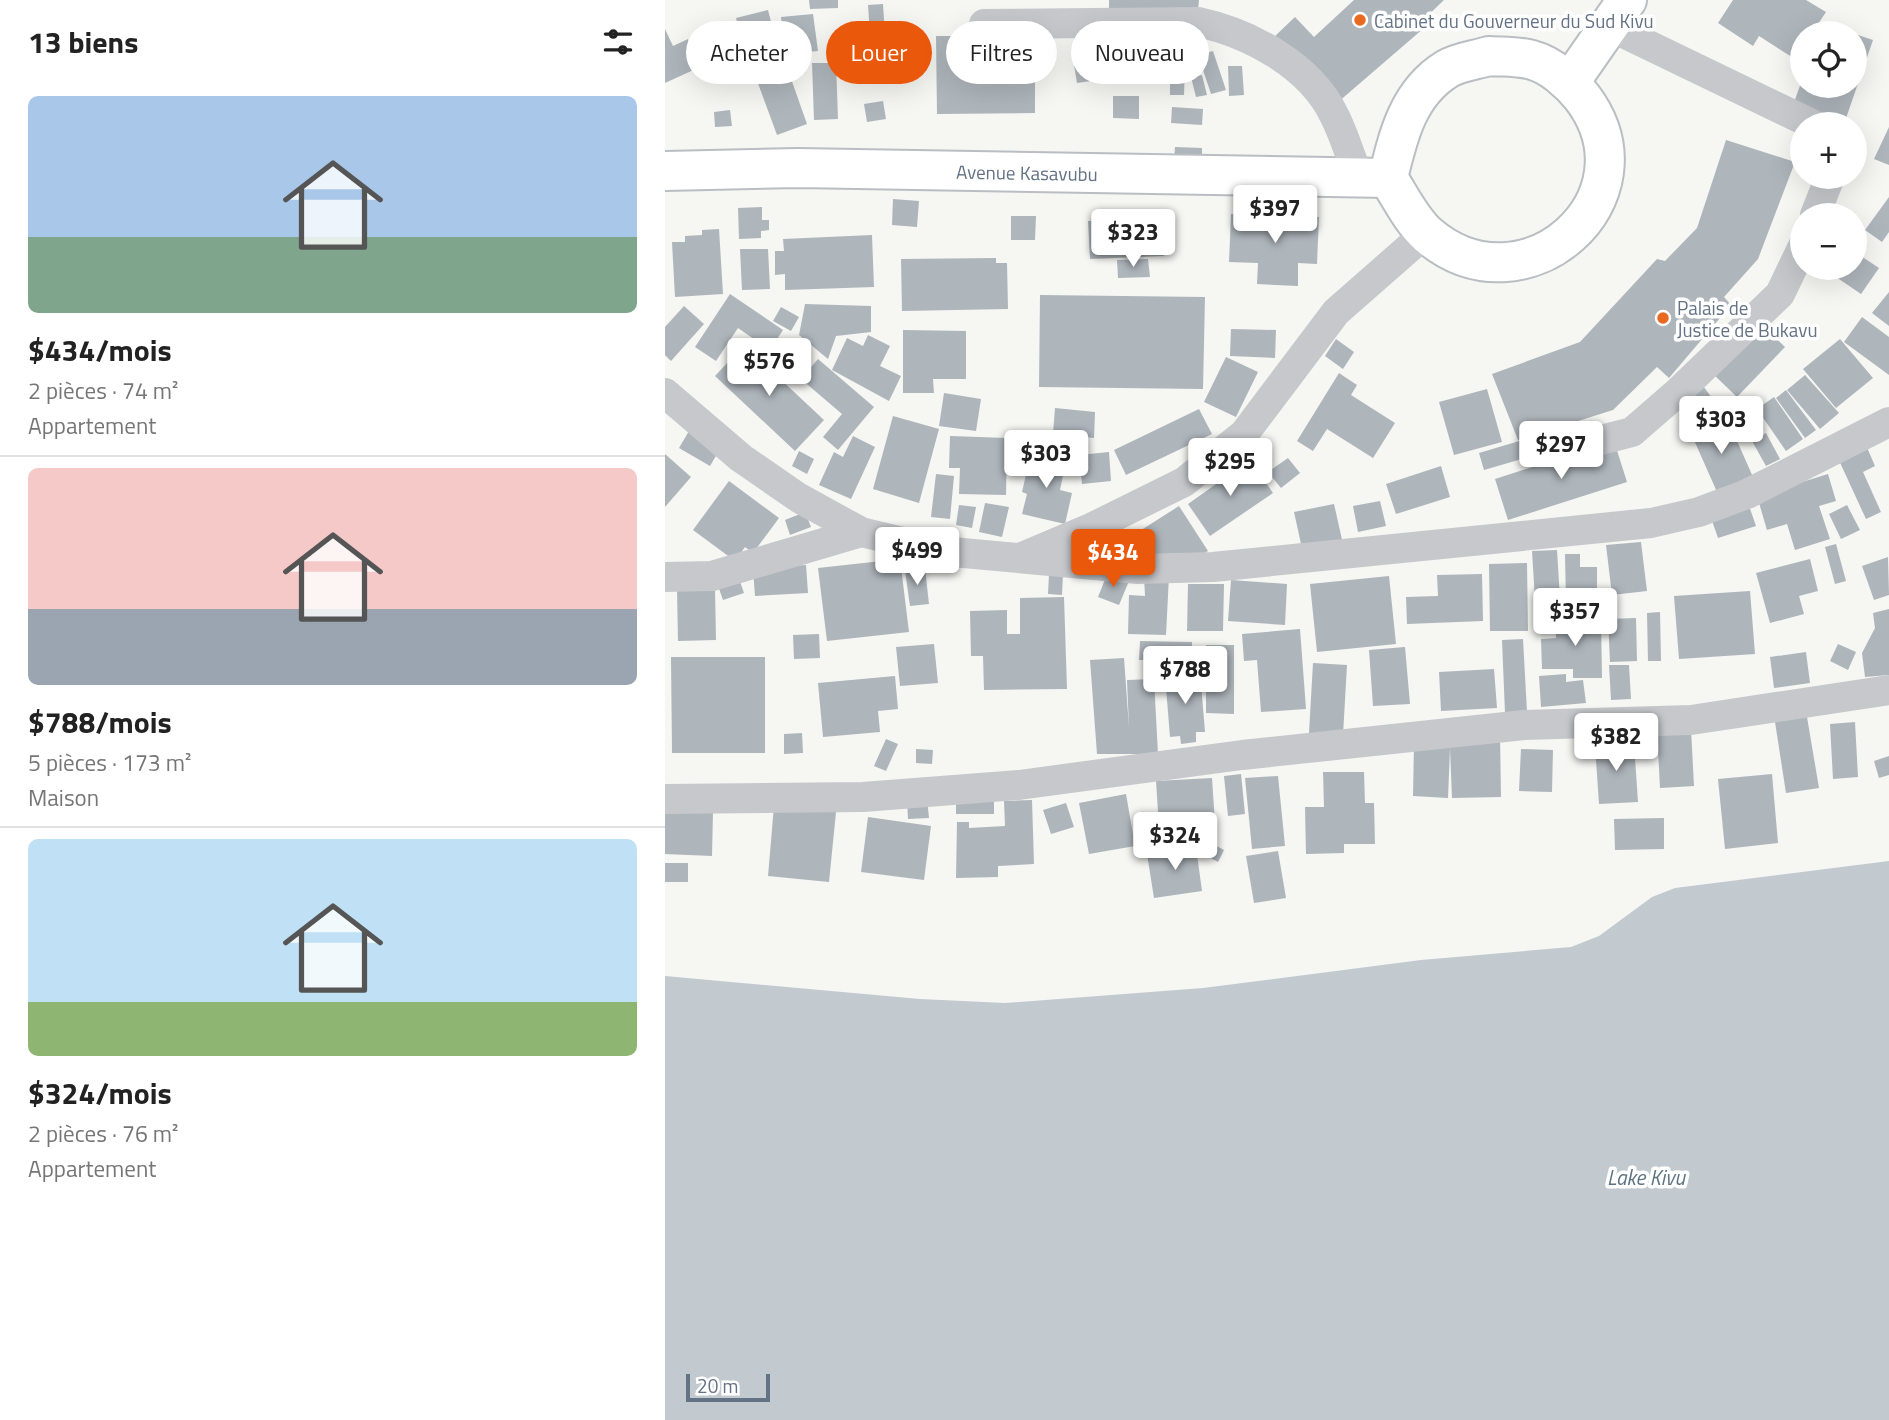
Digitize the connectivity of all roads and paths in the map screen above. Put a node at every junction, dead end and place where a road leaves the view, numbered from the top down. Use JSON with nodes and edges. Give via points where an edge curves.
{"nodes":[{"id":1,"x":1618,"y":13,"type":"edge"},
{"id":2,"x":1057,"y":23,"type":"edge"},
{"id":3,"x":1570,"y":82,"type":"junction"},
{"id":4,"x":1791,"y":112,"type":"edge"},
{"id":5,"x":665,"y":171,"type":"edge"},
{"id":6,"x":1373,"y":177,"type":"junction"},
{"id":7,"x":1426,"y":233,"type":"junction"},
{"id":8,"x":1790,"y":273,"type":"edge"},
{"id":9,"x":665,"y":393,"type":"edge"},
{"id":10,"x":1889,"y":422,"type":"edge"},
{"id":11,"x":1577,"y":446,"type":"dead end"},
{"id":12,"x":861,"y":532,"type":"junction"},
{"id":13,"x":1017,"y":559,"type":"junction"},
{"id":14,"x":665,"y":577,"type":"edge"},
{"id":15,"x":1889,"y":690,"type":"edge"},
{"id":16,"x":665,"y":800,"type":"edge"}],
"edges":[{"from":1,"to":3,"type":"street"},
{"from":1,"to":4,"type":"street"},
{"from":2,"to":6,"type":"street","via":[[1198,22],[1228,29],[1284,59],[1311,82]]},
{"from":3,"to":6,"type":"street","via":[[1533,60],[1489,56],[1448,69],[1415,97],[1398,138]]},
{"from":3,"to":7,"type":"street","via":[[1593,111],[1604,147],[1602,183],[1588,217],[1563,244],[1529,260],[1493,264],[1457,254]]},
{"from":5,"to":6,"type":"street","name":"Avenue Kasavubu","via":[[798,168]]},
{"from":6,"to":7,"type":"street"},
{"from":7,"to":13,"type":"street","via":[[1336,313],[1244,434],[1194,474],[1093,527]]},
{"from":8,"to":11,"type":"street","via":[[1780,294],[1632,432]]},
{"from":9,"to":12,"type":"street","via":[[741,457],[799,498]]},
{"from":10,"to":13,"type":"street","via":[[1747,494],[1651,523],[1213,567],[1138,569]]},
{"from":12,"to":13,"type":"street","via":[[941,551]]},
{"from":12,"to":14,"type":"street","via":[[712,576]]},
{"from":15,"to":16,"type":"street","via":[[1691,720],[1524,725],[1019,785],[863,797]]}]}
